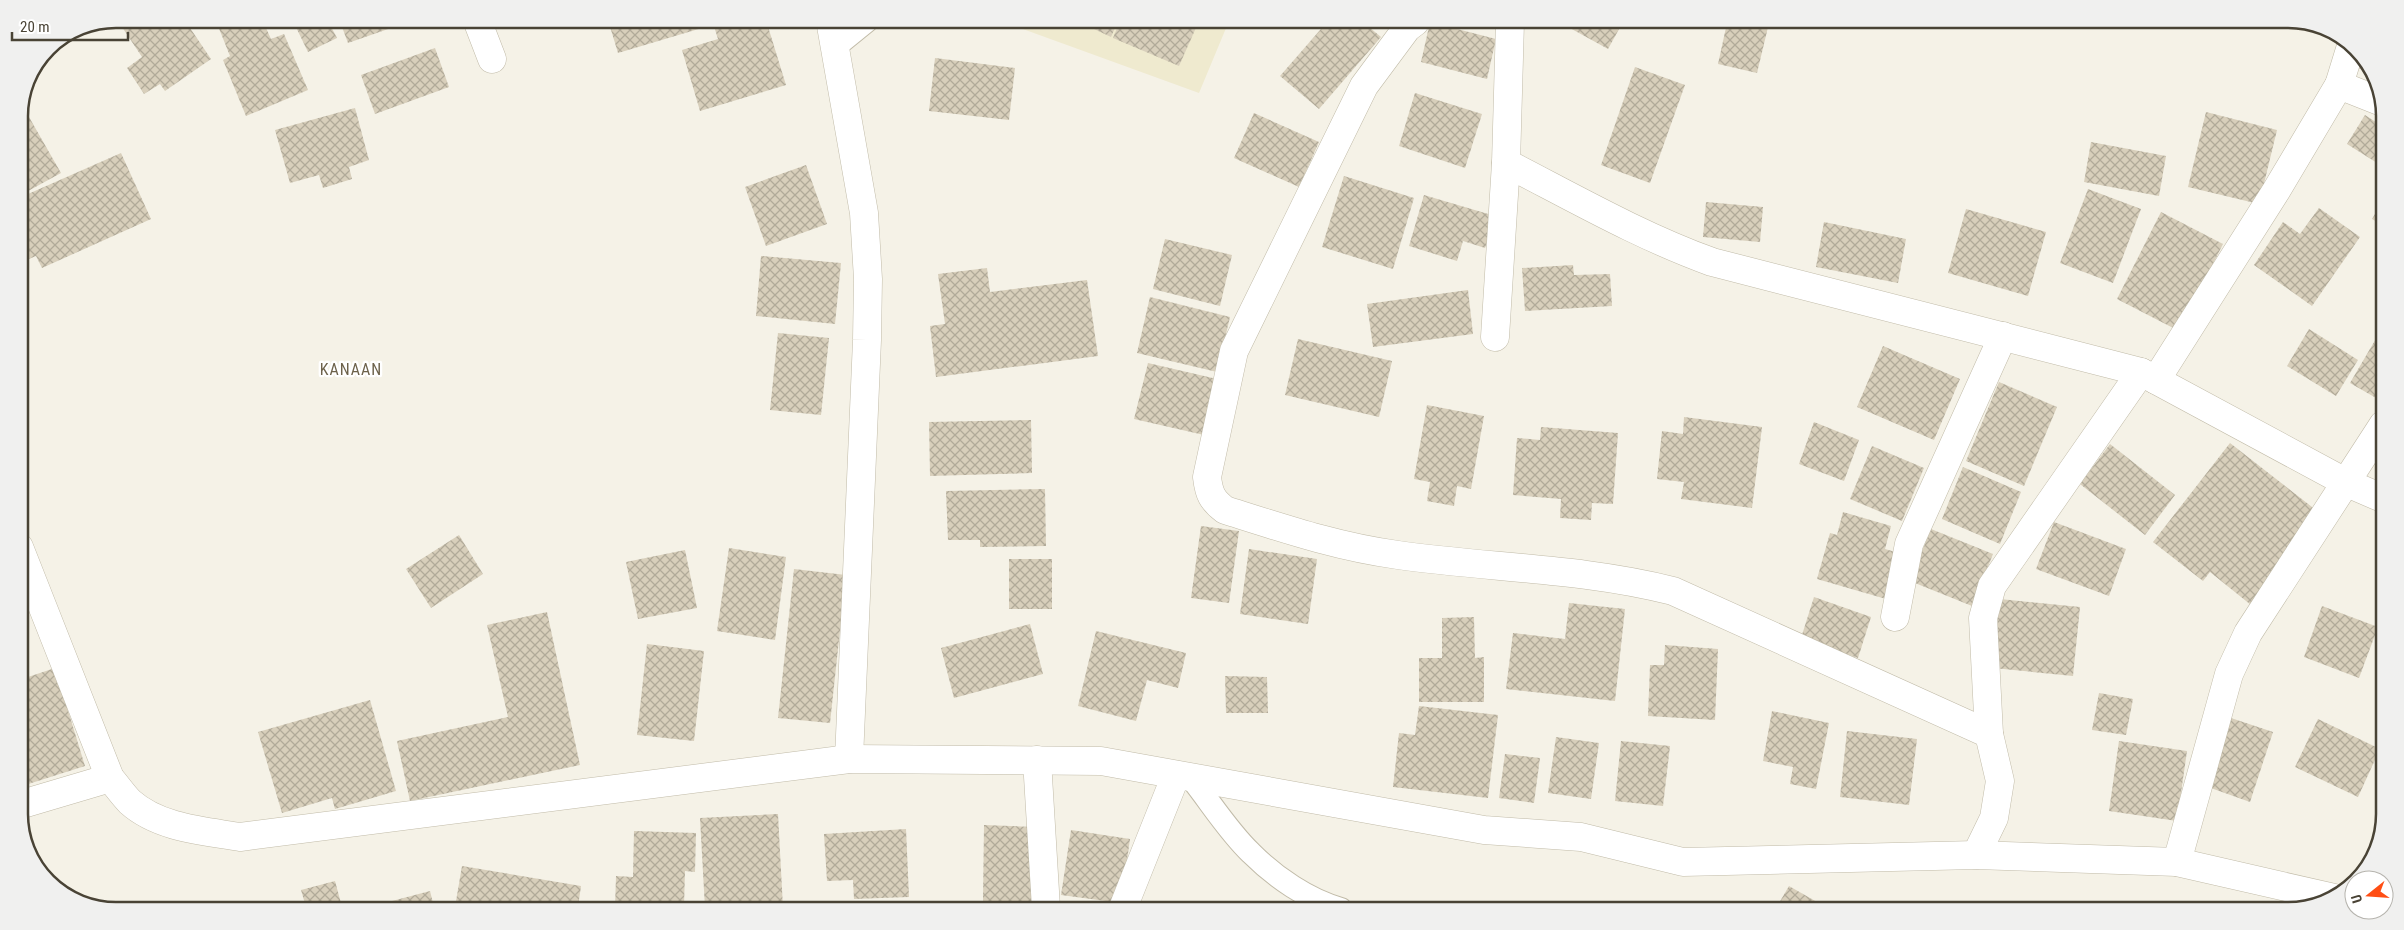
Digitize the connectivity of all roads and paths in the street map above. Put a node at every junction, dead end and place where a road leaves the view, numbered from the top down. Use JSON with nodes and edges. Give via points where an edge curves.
{"nodes":[{"id":1,"x":480,"y":28,"type":"edge"},
{"id":2,"x":832,"y":28,"type":"edge"},
{"id":3,"x":858,"y":28,"type":"edge"},
{"id":4,"x":1407,"y":28,"type":"edge"},
{"id":5,"x":1510,"y":28,"type":"edge"},
{"id":6,"x":836,"y":47,"type":"junction"},
{"id":7,"x":2349,"y":52,"type":"edge"},
{"id":8,"x":492,"y":59,"type":"dead end"},
{"id":9,"x":2339,"y":85,"type":"junction"},
{"id":10,"x":2375,"y":99,"type":"edge"},
{"id":11,"x":1506,"y":163,"type":"junction"},
{"id":12,"x":2004,"y":336,"type":"junction"},
{"id":13,"x":1495,"y":337,"type":"dead end"},
{"id":14,"x":2148,"y":376,"type":"junction"},
{"id":15,"x":2376,"y":436,"type":"edge"},
{"id":16,"x":2347,"y":482,"type":"junction"},
{"id":17,"x":2376,"y":495,"type":"edge"},
{"id":18,"x":28,"y":570,"type":"edge"},
{"id":19,"x":1895,"y":617,"type":"dead end"},
{"id":20,"x":1989,"y":734,"type":"junction"},
{"id":21,"x":849,"y":759,"type":"junction"},
{"id":22,"x":1037,"y":760,"type":"junction"},
{"id":23,"x":1184,"y":776,"type":"junction"},
{"id":24,"x":110,"y":778,"type":"junction"},
{"id":25,"x":28,"y":803,"type":"edge"},
{"id":26,"x":1976,"y":855,"type":"junction"},
{"id":27,"x":2177,"y":862,"type":"junction"},
{"id":28,"x":2323,"y":895,"type":"edge"},
{"id":29,"x":1046,"y":902,"type":"edge"},
{"id":30,"x":1126,"y":902,"type":"edge"},
{"id":31,"x":1320,"y":902,"type":"edge"}],
"edges":[{"from":1,"to":8,"type":"street"},
{"from":2,"to":6,"type":"street"},
{"from":3,"to":6,"type":"lane"},
{"from":4,"to":20,"type":"street","via":[[1364,86],[1234,351],[1207,477],[1212,500],[1225,510],[1351,548],[1630,580],[1673,591]]},
{"from":5,"to":11,"type":"street"},
{"from":6,"to":21,"type":"street","via":[[864,213],[868,279]]},
{"from":7,"to":9,"type":"street"},
{"from":9,"to":10,"type":"street"},
{"from":9,"to":14,"type":"street","via":[[2276,191]]},
{"from":11,"to":12,"type":"street","via":[[1645,235],[1712,262]]},
{"from":11,"to":13,"type":"street"},
{"from":12,"to":14,"type":"street"},
{"from":12,"to":19,"type":"street","via":[[1909,544]]},
{"from":14,"to":16,"type":"street"},
{"from":14,"to":20,"type":"street","via":[[1992,586],[1983,618]]},
{"from":15,"to":16,"type":"street"},
{"from":16,"to":17,"type":"street"},
{"from":16,"to":27,"type":"street","via":[[2248,633],[2229,674]]},
{"from":18,"to":24,"type":"street"},
{"from":20,"to":26,"type":"street","via":[[2000,781],[1994,818]]},
{"from":21,"to":22,"type":"street"},
{"from":21,"to":24,"type":"street","via":[[240,837],[194,830],[158,819],[130,802]]},
{"from":22,"to":23,"type":"street","via":[[1101,761]]},
{"from":22,"to":29,"type":"street"},
{"from":23,"to":26,"type":"street","via":[[1484,830],[1580,838],[1683,862]]},
{"from":23,"to":30,"type":"street"},
{"from":23,"to":31,"type":"lane","via":[[1251,853],[1295,888]]},
{"from":24,"to":25,"type":"street"},
{"from":26,"to":27,"type":"street"},
{"from":27,"to":28,"type":"street"}]}
